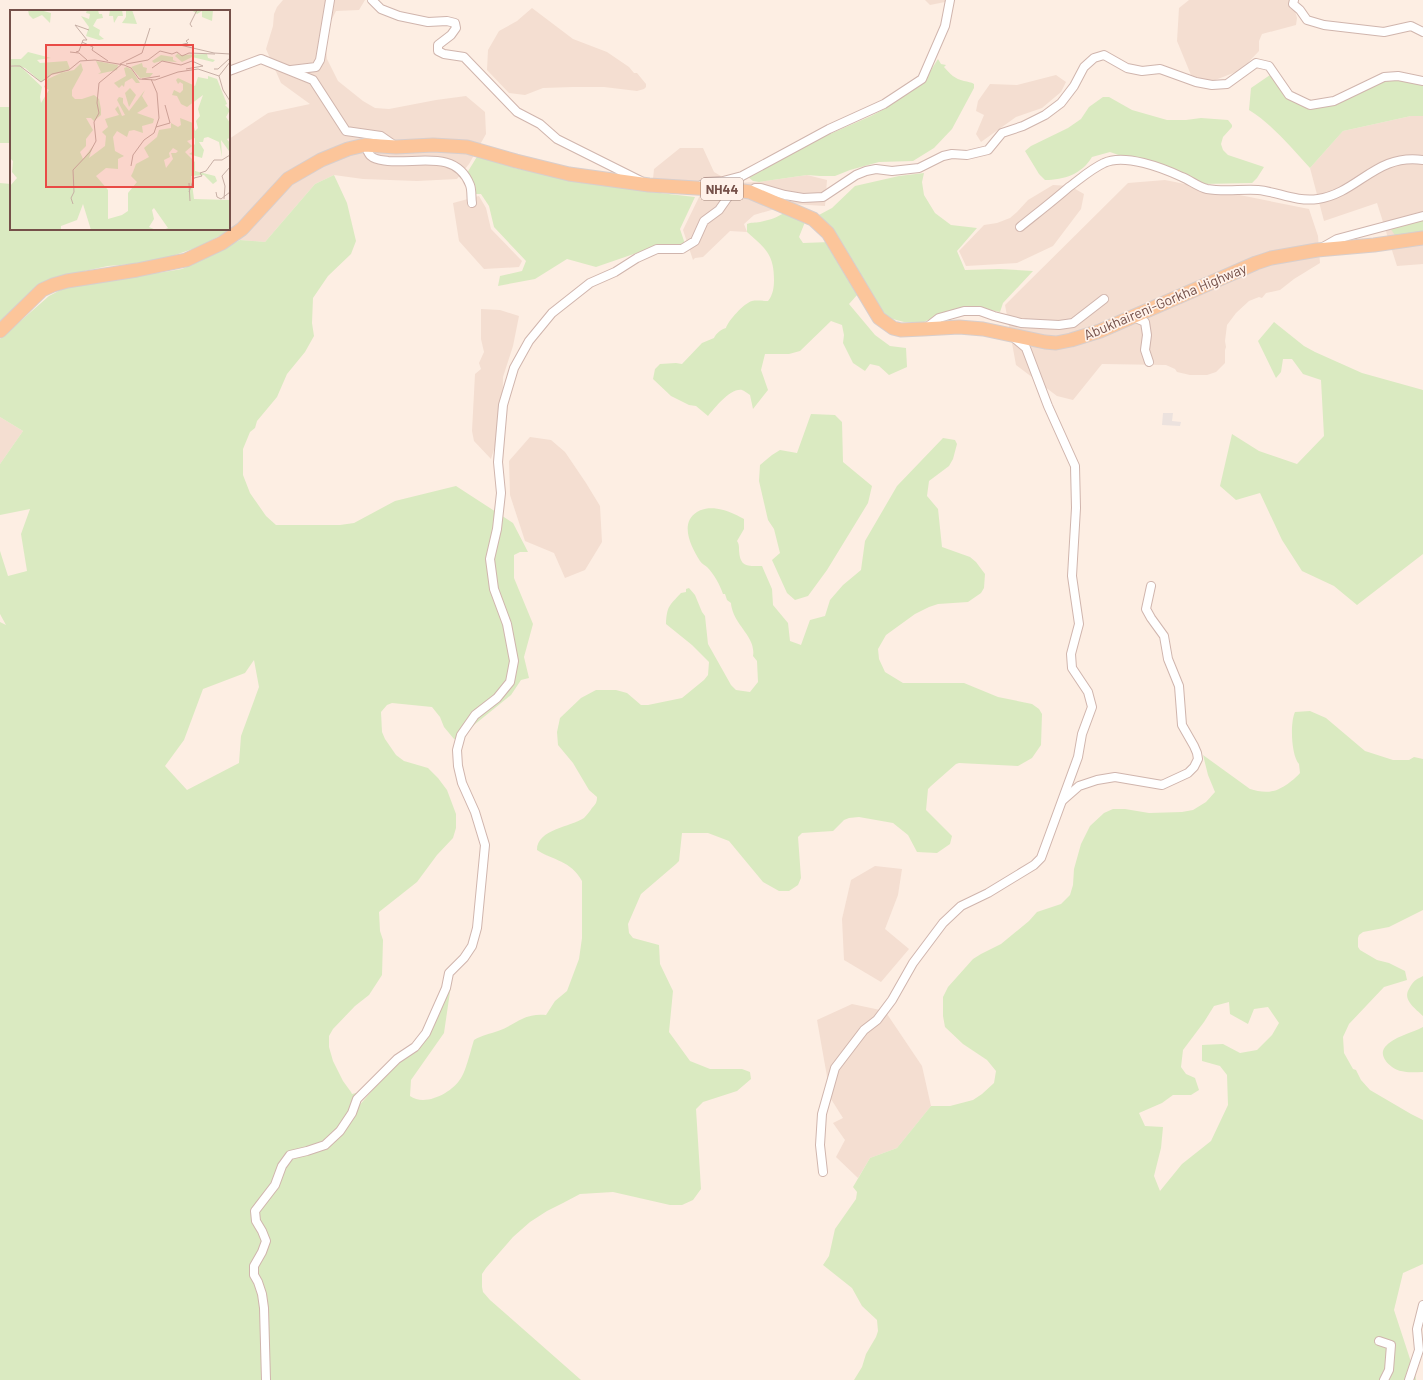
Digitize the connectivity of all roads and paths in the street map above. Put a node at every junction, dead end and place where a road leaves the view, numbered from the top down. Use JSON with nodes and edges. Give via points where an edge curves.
{"nodes":[{"id":1,"x":330,"y":0,"type":"edge"},
{"id":2,"x":372,"y":0,"type":"edge"},
{"id":3,"x":950,"y":0,"type":"edge"},
{"id":4,"x":1294,"y":0,"type":"edge"},
{"id":5,"x":1423,"y":32,"type":"edge"},
{"id":6,"x":290,"y":70,"type":"junction"},
{"id":7,"x":230,"y":71,"type":"edge"},
{"id":8,"x":1423,"y":81,"type":"edge"},
{"id":9,"x":365,"y":145,"type":"junction"},
{"id":10,"x":396,"y":147,"type":"junction"},
{"id":11,"x":1423,"y":160,"type":"edge"},
{"id":12,"x":649,"y":185,"type":"junction"},
{"id":13,"x":696,"y":188,"type":"junction"},
{"id":14,"x":733,"y":190,"type":"junction"},
{"id":15,"x":750,"y":192,"type":"junction"},
{"id":16,"x":472,"y":203,"type":"dead end"},
{"id":17,"x":1423,"y":216,"type":"edge"},
{"id":18,"x":1020,"y":227,"type":"dead end"},
{"id":19,"x":1423,"y":238,"type":"edge"},
{"id":20,"x":1317,"y":250,"type":"junction"},
{"id":21,"x":1104,"y":299,"type":"dead end"},
{"id":22,"x":1133,"y":317,"type":"junction"},
{"id":23,"x":923,"y":330,"type":"junction"},
{"id":24,"x":0,"y":331,"type":"edge"},
{"id":25,"x":1011,"y":335,"type":"junction"},
{"id":26,"x":1149,"y":362,"type":"dead end"},
{"id":27,"x":1151,"y":586,"type":"dead end"},
{"id":28,"x":1063,"y":800,"type":"junction"},
{"id":29,"x":823,"y":1172,"type":"dead end"},
{"id":30,"x":1423,"y":1305,"type":"edge"},
{"id":31,"x":1379,"y":1341,"type":"dead end"},
{"id":32,"x":266,"y":1380,"type":"edge"},
{"id":33,"x":1384,"y":1380,"type":"edge"},
{"id":34,"x":1409,"y":1380,"type":"edge"}],
"edges":[{"from":1,"to":6,"type":"street","via":[[320,60],[316,66]]},
{"from":2,"to":12,"type":"street","via":[[380,8],[398,16],[428,22],[455,23],[456,28],[438,46],[438,51],[464,57],[517,112],[540,124],[556,139]]},
{"from":3,"to":13,"type":"street","via":[[945,26],[922,79],[884,104],[829,129],[742,176],[706,182]]},
{"from":4,"to":5,"type":"street","via":[[1293,4],[1307,20],[1324,25],[1384,32],[1411,26]]},
{"from":6,"to":7,"type":"street","via":[[261,59]]},
{"from":6,"to":10,"type":"street","via":[[313,80],[346,130],[381,136]]},
{"from":8,"to":15,"type":"street","via":[[1398,76],[1384,77],[1334,102],[1310,105],[1289,95],[1269,66],[1256,63],[1227,84],[1212,85],[1160,69],[1142,71],[1127,68],[1104,55],[1094,58],[1084,67],[1061,103],[1045,115],[1002,133],[988,150],[967,155],[943,156],[919,168],[866,171],[823,196],[803,198],[761,188],[755,188]]},
{"from":9,"to":10,"type":"main road","name":"Abukhaireni-Gorkha Highway","number":"NH44"},
{"from":9,"to":16,"type":"street","via":[[370,156],[377,159],[451,163],[460,168],[470,185]]},
{"from":9,"to":24,"type":"main road","name":"Abukhaireni-Gorkha Highway","number":"NH44","via":[[321,160],[288,179],[242,229],[222,243],[186,260],[53,285],[42,290]]},
{"from":10,"to":12,"type":"main road","name":"Abukhaireni-Gorkha Highway","number":"NH44","via":[[467,147],[569,174]]},
{"from":11,"to":18,"type":"street","via":[[1400,160],[1373,171],[1342,191],[1317,199],[1305,199],[1289,198],[1258,190],[1205,189],[1183,177],[1147,164],[1118,159],[1105,162],[1090,171]]},
{"from":12,"to":13,"type":"main road","name":"Abukhaireni-Gorkha Highway","number":"NH44"},
{"from":13,"to":14,"type":"main road","name":"Abukhaireni-Gorkha Highway","number":"NH44"},
{"from":14,"to":15,"type":"main road","name":"Abukhaireni-Gorkha Highway","number":"NH44"},
{"from":14,"to":32,"type":"street","via":[[719,210],[704,221],[695,241],[682,249],[658,249],[637,258],[615,272],[590,283],[552,313],[529,341],[514,368],[503,405],[498,462],[501,493],[497,529],[490,558],[494,589],[507,624],[514,661],[510,682],[497,698],[475,715],[461,735],[457,750],[462,783],[486,845],[478,928],[472,946],[449,973],[446,988],[426,1033],[415,1047],[397,1059],[357,1099],[352,1113],[340,1131],[324,1145],[290,1155],[282,1166],[275,1185],[255,1211],[256,1221],[266,1241],[254,1266],[254,1275],[262,1294]]},
{"from":15,"to":23,"type":"main road","name":"Abukhaireni-Gorkha Highway","number":"NH44","via":[[813,219],[820,225],[828,233],[870,306],[885,324],[901,330]]},
{"from":17,"to":20,"type":"street","via":[[1337,239]]},
{"from":19,"to":20,"type":"main road","name":"Abukhaireni-Gorkha Highway","number":"NH44"},
{"from":20,"to":22,"type":"main road","name":"Abukhaireni-Gorkha Highway","number":"NH44","via":[[1256,263]]},
{"from":21,"to":23,"type":"street","via":[[1073,323],[1021,323],[980,311],[964,311],[940,318]]},
{"from":22,"to":25,"type":"main road","name":"Abukhaireni-Gorkha Highway","number":"NH44","via":[[1093,333],[1056,343]]},
{"from":22,"to":26,"type":"street","via":[[1144,322],[1147,335],[1145,350]]},
{"from":23,"to":25,"type":"main road","name":"Abukhaireni-Gorkha Highway","number":"NH44","via":[[959,327]]},
{"from":25,"to":28,"type":"street","via":[[1026,348],[1075,466],[1076,508],[1072,576],[1079,624],[1071,654],[1072,668],[1088,692],[1092,707]]},
{"from":27,"to":28,"type":"street","via":[[1146,609],[1164,636],[1168,659],[1179,686],[1182,725],[1198,753],[1198,759],[1188,773],[1162,785],[1115,777],[1079,786]]},
{"from":28,"to":29,"type":"street","via":[[1041,858],[1034,866],[962,906],[943,923],[913,963],[892,1000],[877,1020],[864,1030],[835,1068],[822,1114],[820,1145]]},
{"from":30,"to":34,"type":"street","via":[[1417,1328],[1419,1350]]},
{"from":31,"to":33,"type":"street","via":[[1392,1345],[1389,1370]]}]}
